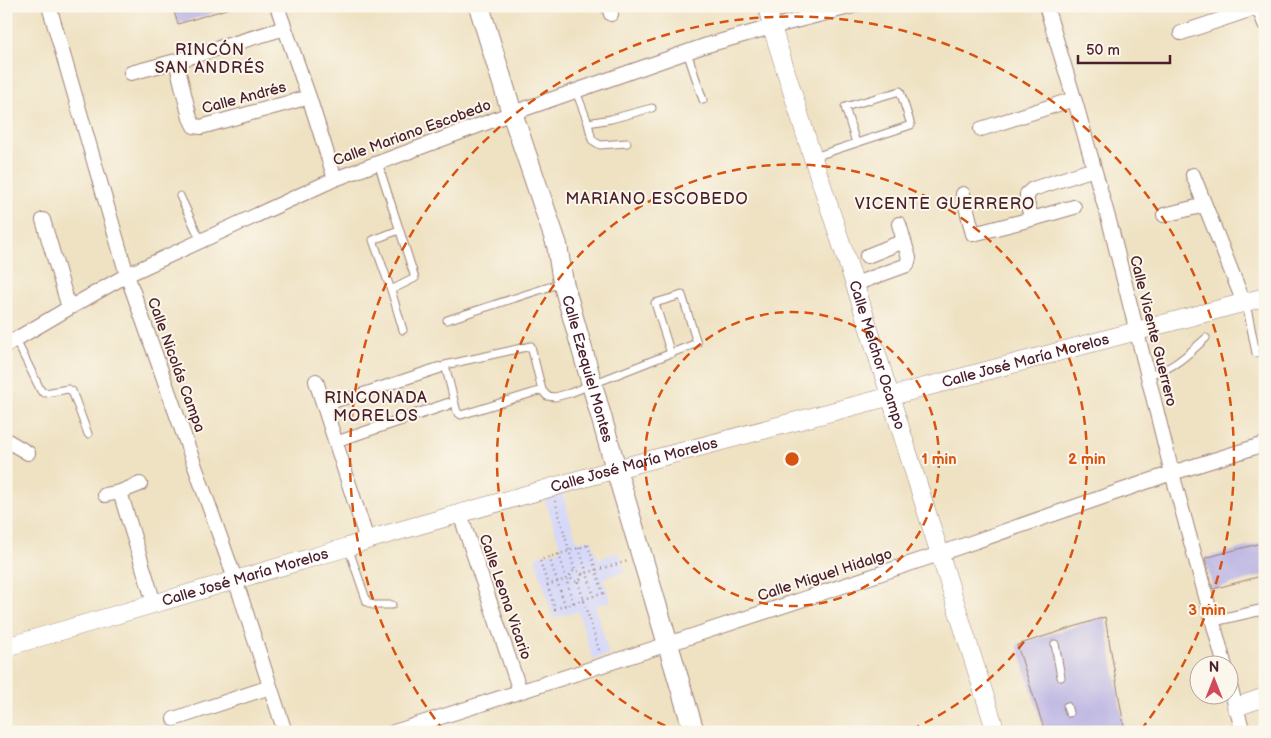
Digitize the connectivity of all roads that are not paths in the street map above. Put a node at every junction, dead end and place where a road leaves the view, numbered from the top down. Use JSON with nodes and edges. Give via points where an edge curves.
{"nodes":[{"id":1,"x":49,"y":6,"type":"edge"},
{"id":2,"x":277,"y":6,"type":"edge"},
{"id":3,"x":479,"y":6,"type":"edge"},
{"id":4,"x":767,"y":6,"type":"edge"},
{"id":5,"x":853,"y":6,"type":"edge"},
{"id":6,"x":1046,"y":6,"type":"edge"},
{"id":7,"x":1258,"y":7,"type":"edge"},
{"id":8,"x":1265,"y":24,"type":"edge"},
{"id":9,"x":772,"y":26,"type":"junction"},
{"id":10,"x":286,"y":28,"type":"junction"},
{"id":11,"x":1181,"y":34,"type":"dead end"},
{"id":12,"x":686,"y":52,"type":"junction"},
{"id":13,"x":176,"y":61,"type":"junction"},
{"id":14,"x":131,"y":73,"type":"dead end"},
{"id":15,"x":576,"y":91,"type":"junction"},
{"id":16,"x":309,"y":97,"type":"junction"},
{"id":17,"x":1074,"y":99,"type":"junction"},
{"id":18,"x":703,"y":100,"type":"dead end"},
{"id":19,"x":652,"y":108,"type":"dead end"},
{"id":20,"x":512,"y":113,"type":"junction"},
{"id":21,"x":588,"y":124,"type":"junction"},
{"id":22,"x":981,"y":129,"type":"dead end"},
{"id":23,"x":627,"y":143,"type":"dead end"},
{"id":24,"x":856,"y":144,"type":"junction"},
{"id":25,"x":813,"y":158,"type":"junction"},
{"id":26,"x":378,"y":163,"type":"junction"},
{"id":27,"x":1094,"y":169,"type":"junction"},
{"id":28,"x":1193,"y":175,"type":"dead end"},
{"id":29,"x":335,"y":179,"type":"junction"},
{"id":30,"x":963,"y":194,"type":"dead end"},
{"id":31,"x":180,"y":196,"type":"dead end"},
{"id":32,"x":1205,"y":205,"type":"junction"},
{"id":33,"x":1074,"y":207,"type":"dead end"},
{"id":34,"x":1164,"y":215,"type":"dead end"},
{"id":35,"x":1032,"y":219,"type":"junction"},
{"id":36,"x":43,"y":220,"type":"dead end"},
{"id":37,"x":899,"y":224,"type":"dead end"},
{"id":38,"x":399,"y":230,"type":"junction"},
{"id":39,"x":201,"y":241,"type":"junction"},
{"id":40,"x":904,"y":241,"type":"junction"},
{"id":41,"x":866,"y":256,"type":"dead end"},
{"id":42,"x":127,"y":275,"type":"junction"},
{"id":43,"x":563,"y":282,"type":"junction"},
{"id":44,"x":855,"y":284,"type":"junction"},
{"id":45,"x":391,"y":290,"type":"junction"},
{"id":46,"x":1265,"y":297,"type":"edge"},
{"id":47,"x":1244,"y":303,"type":"junction"},
{"id":48,"x":69,"y":308,"type":"junction"},
{"id":49,"x":447,"y":320,"type":"dead end"},
{"id":50,"x":404,"y":330,"type":"dead end"},
{"id":51,"x":1137,"y":331,"type":"junction"},
{"id":52,"x":1206,"y":338,"type":"dead end"},
{"id":53,"x":11,"y":342,"type":"edge"},
{"id":54,"x":1256,"y":353,"type":"dead end"},
{"id":55,"x":671,"y":354,"type":"junction"},
{"id":56,"x":439,"y":368,"type":"dead end"},
{"id":57,"x":1148,"y":374,"type":"junction"},
{"id":58,"x":316,"y":381,"type":"dead end"},
{"id":59,"x":592,"y":384,"type":"junction"},
{"id":60,"x":542,"y":390,"type":"junction"},
{"id":61,"x":890,"y":397,"type":"junction"},
{"id":62,"x":448,"y":404,"type":"dead end"},
{"id":63,"x":324,"y":406,"type":"junction"},
{"id":64,"x":88,"y":434,"type":"dead end"},
{"id":65,"x":6,"y":440,"type":"edge"},
{"id":66,"x":335,"y":442,"type":"junction"},
{"id":67,"x":1265,"y":444,"type":"edge"},
{"id":68,"x":28,"y":453,"type":"dead end"},
{"id":69,"x":616,"y":469,"type":"junction"},
{"id":70,"x":1172,"y":473,"type":"junction"},
{"id":71,"x":140,"y":484,"type":"dead end"},
{"id":72,"x":120,"y":492,"type":"junction"},
{"id":73,"x":105,"y":495,"type":"dead end"},
{"id":74,"x":460,"y":514,"type":"junction"},
{"id":75,"x":367,"y":540,"type":"junction"},
{"id":76,"x":348,"y":547,"type":"junction"},
{"id":77,"x":939,"y":554,"type":"junction"},
{"id":78,"x":235,"y":579,"type":"junction"},
{"id":79,"x":154,"y":603,"type":"junction"},
{"id":80,"x":392,"y":605,"type":"dead end"},
{"id":81,"x":1265,"y":608,"type":"edge"},
{"id":82,"x":1213,"y":621,"type":"junction"},
{"id":83,"x":668,"y":644,"type":"junction"},
{"id":84,"x":1055,"y":644,"type":"dead end"},
{"id":85,"x":6,"y":647,"type":"edge"},
{"id":86,"x":1222,"y":656,"type":"edge"},
{"id":87,"x":1061,"y":677,"type":"dead end"},
{"id":88,"x":270,"y":687,"type":"junction"},
{"id":89,"x":520,"y":691,"type":"junction"},
{"id":90,"x":1265,"y":697,"type":"edge"},
{"id":91,"x":1236,"y":707,"type":"joint"},
{"id":92,"x":174,"y":718,"type":"dead end"},
{"id":93,"x":400,"y":731,"type":"edge"},
{"id":94,"x":285,"y":732,"type":"edge"},
{"id":95,"x":694,"y":732,"type":"edge"},
{"id":96,"x":996,"y":732,"type":"edge"},
{"id":97,"x":1243,"y":732,"type":"edge"}],
"edges":[{"from":1,"to":42,"type":"street","name":"Calle Nicolás Campa"},
{"from":2,"to":10,"type":"street"},
{"from":3,"to":20,"type":"main road","name":"Calle Ezequiel Montes"},
{"from":4,"to":9,"type":"street","name":"Calle Melchor Ocampo"},
{"from":5,"to":9,"type":"street","name":"Calle Mariano Escobedo"},
{"from":6,"to":17,"type":"street","name":"Calle Vicente Guerrero"},
{"from":7,"to":8,"type":"street"},
{"from":7,"to":11,"type":"street"},
{"from":9,"to":12,"type":"street","name":"Calle Mariano Escobedo"},
{"from":9,"to":25,"type":"street","name":"Calle Melchor Ocampo"},
{"from":10,"to":13,"type":"street"},
{"from":10,"to":16,"type":"street"},
{"from":12,"to":15,"type":"street","name":"Calle Mariano Escobedo"},
{"from":12,"to":18,"type":"lane"},
{"from":13,"to":14,"type":"street"},
{"from":13,"to":16,"type":"street","name":"Calle Andrés","via":[[194,126],[201,127]]},
{"from":15,"to":20,"type":"street","name":"Calle Mariano Escobedo"},
{"from":15,"to":21,"type":"lane"},
{"from":16,"to":29,"type":"street"},
{"from":17,"to":22,"type":"street"},
{"from":17,"to":27,"type":"street","name":"Calle Vicente Guerrero"},
{"from":19,"to":21,"type":"lane"},
{"from":20,"to":26,"type":"street","name":"Calle Mariano Escobedo"},
{"from":20,"to":43,"type":"main road","name":"Calle Ezequiel Montes","via":[[557,245]]},
{"from":21,"to":23,"type":"lane","via":[[592,140],[600,145]]},
{"from":24,"to":24,"type":"lane","via":[[911,125],[900,91],[845,107]]},
{"from":24,"to":25,"type":"lane"},
{"from":25,"to":44,"type":"street","name":"Calle Melchor Ocampo"},
{"from":26,"to":29,"type":"street","name":"Calle Mariano Escobedo"},
{"from":26,"to":38,"type":"lane"},
{"from":27,"to":35,"type":"street","via":[[1033,189],[1027,194]]},
{"from":27,"to":51,"type":"street","name":"Calle Vicente Guerrero"},
{"from":28,"to":32,"type":"street"},
{"from":29,"to":39,"type":"street","name":"Calle Mariano Escobedo"},
{"from":30,"to":35,"type":"street","via":[[973,234]]},
{"from":31,"to":39,"type":"lane"},
{"from":32,"to":34,"type":"street"},
{"from":32,"to":47,"type":"street"},
{"from":33,"to":35,"type":"street"},
{"from":36,"to":48,"type":"street"},
{"from":37,"to":40,"type":"street"},
{"from":38,"to":45,"type":"lane","via":[[415,278]]},
{"from":38,"to":45,"type":"lane","via":[[374,240]]},
{"from":39,"to":42,"type":"street","name":"Calle Mariano Escobedo"},
{"from":40,"to":41,"type":"street"},
{"from":40,"to":44,"type":"street","via":[[909,258],[907,265]]},
{"from":42,"to":48,"type":"street","name":"Calle Mariano Escobedo"},
{"from":42,"to":78,"type":"street","name":"Calle Nicolás Campa"},
{"from":43,"to":49,"type":"lane"},
{"from":43,"to":59,"type":"main road","name":"Calle Ezequiel Montes"},
{"from":44,"to":61,"type":"street","name":"Calle Melchor Ocampo"},
{"from":45,"to":50,"type":"lane"},
{"from":46,"to":47,"type":"street","name":"Calle José María Morelos"},
{"from":47,"to":51,"type":"street","name":"Calle José María Morelos"},
{"from":47,"to":54,"type":"lane"},
{"from":48,"to":53,"type":"street","name":"Calle Mariano Escobedo"},
{"from":51,"to":57,"type":"street","name":"Calle Vicente Guerrero"},
{"from":51,"to":61,"type":"street","name":"Calle José María Morelos"},
{"from":52,"to":57,"type":"lane","via":[[1175,364]]},
{"from":53,"to":64,"type":"lane","via":[[41,391],[72,391]]},
{"from":55,"to":55,"type":"lane","via":[[698,343],[682,295],[655,303]]},
{"from":55,"to":59,"type":"lane"},
{"from":56,"to":63,"type":"street"},
{"from":57,"to":70,"type":"street","name":"Calle Vicente Guerrero"},
{"from":58,"to":63,"type":"street"},
{"from":59,"to":60,"type":"lane","via":[[555,397],[547,396]]},
{"from":59,"to":69,"type":"main road","name":"Calle Ezequiel Montes"},
{"from":60,"to":60,"type":"lane","via":[[462,416],[457,412],[445,366],[531,346]]},
{"from":61,"to":69,"type":"street","name":"Calle José María Morelos"},
{"from":61,"to":77,"type":"street","name":"Calle Melchor Ocampo"},
{"from":62,"to":66,"type":"street"},
{"from":63,"to":66,"type":"street"},
{"from":65,"to":68,"type":"street"},
{"from":66,"to":75,"type":"street"},
{"from":67,"to":70,"type":"street","name":"Calle Miguel Hidalgo"},
{"from":69,"to":74,"type":"street","name":"Calle José María Morelos"},
{"from":69,"to":83,"type":"main road","name":"Calle Ezequiel Montes"},
{"from":70,"to":77,"type":"street","name":"Calle Miguel Hidalgo"},
{"from":70,"to":82,"type":"street","name":"Calle Vicente Guerrero"},
{"from":71,"to":72,"type":"street"},
{"from":72,"to":73,"type":"street"},
{"from":72,"to":79,"type":"street"},
{"from":74,"to":75,"type":"street","name":"Calle José María Morelos"},
{"from":74,"to":89,"type":"street","name":"Calle Leona Vicario"},
{"from":75,"to":76,"type":"street","name":"Calle José María Morelos"},
{"from":76,"to":78,"type":"street","name":"Calle José María Morelos"},
{"from":76,"to":80,"type":"lane","via":[[367,602]]},
{"from":77,"to":83,"type":"street","name":"Calle Miguel Hidalgo"},
{"from":77,"to":96,"type":"street","name":"Calle Melchor Ocampo"},
{"from":78,"to":79,"type":"street","name":"Calle José María Morelos"},
{"from":78,"to":88,"type":"street","name":"Calle Nicolás Campa"},
{"from":79,"to":85,"type":"street","name":"Calle José María Morelos"},
{"from":81,"to":82,"type":"street"},
{"from":82,"to":86,"type":"street","name":"Calle Vicente Guerrero"},
{"from":83,"to":89,"type":"street","name":"Calle Miguel Hidalgo"},
{"from":83,"to":95,"type":"main road","name":"Calle Ezequiel Montes"},
{"from":84,"to":87,"type":"lane"},
{"from":88,"to":92,"type":"street"},
{"from":88,"to":94,"type":"street","name":"Calle Nicolás Campa"},
{"from":89,"to":93,"type":"street","name":"Calle Miguel Hidalgo"},
{"from":90,"to":91,"type":"street"},
{"from":91,"to":97,"type":"street"}]}
